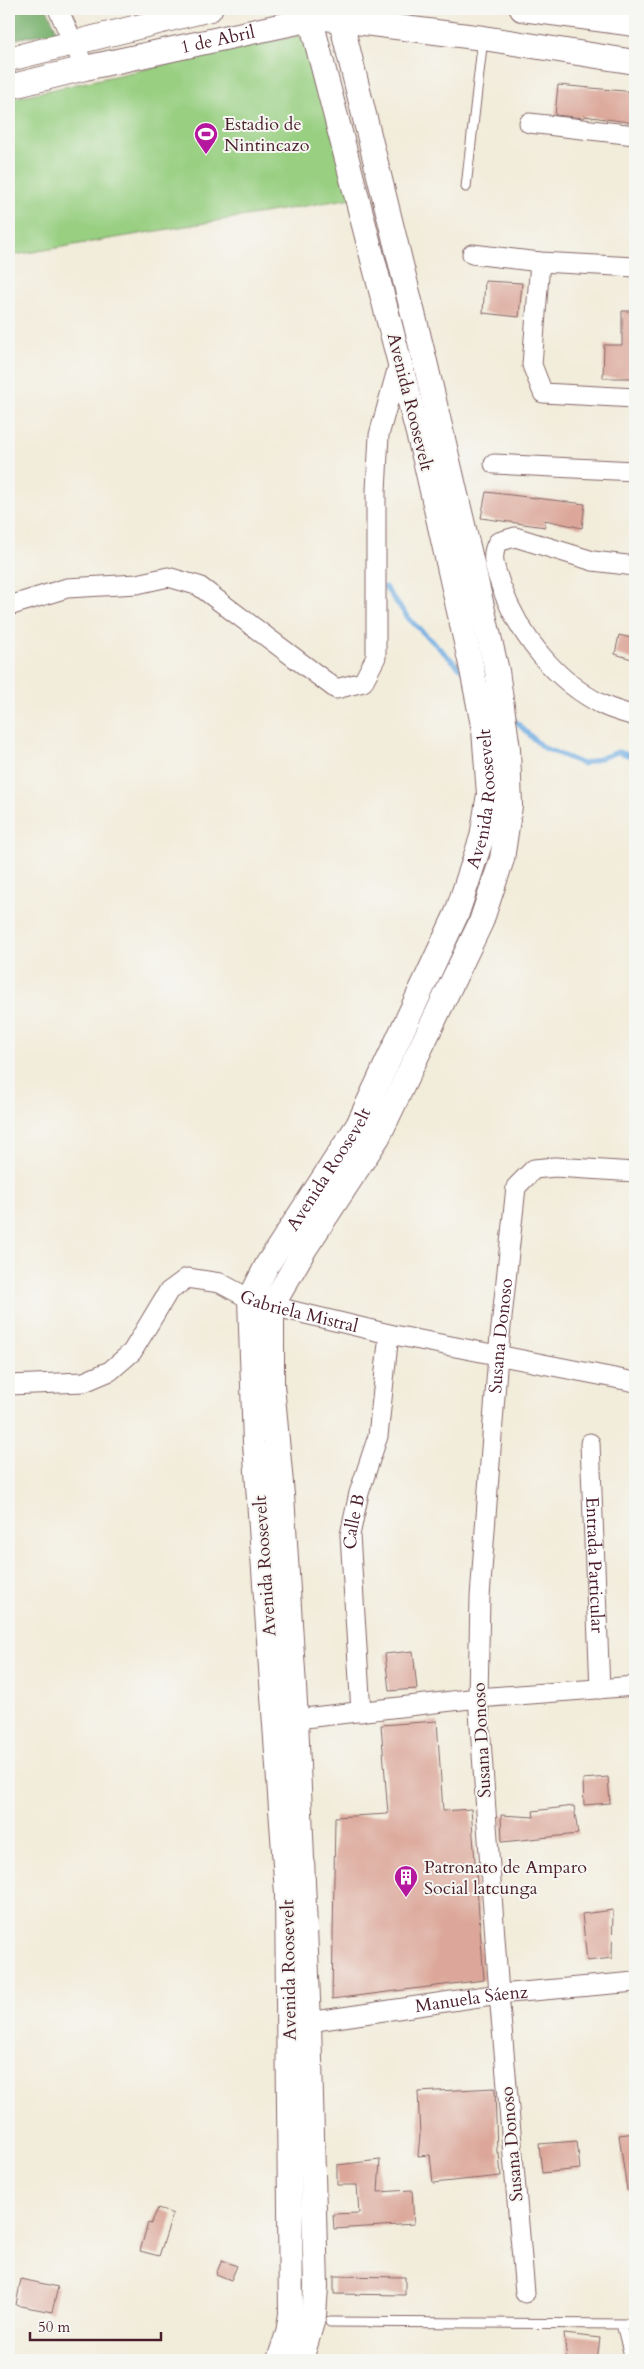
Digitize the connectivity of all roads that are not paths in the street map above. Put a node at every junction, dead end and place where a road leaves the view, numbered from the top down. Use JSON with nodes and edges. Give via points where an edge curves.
{"nodes":[{"id":1,"x":58,"y":9,"type":"edge"},
{"id":2,"x":210,"y":9,"type":"edge"},
{"id":3,"x":522,"y":9,"type":"edge"},
{"id":4,"x":310,"y":14,"type":"edge"},
{"id":5,"x":339,"y":14,"type":"edge"},
{"id":6,"x":635,"y":24,"type":"edge"},
{"id":7,"x":483,"y":38,"type":"junction"},
{"id":8,"x":74,"y":43,"type":"junction"},
{"id":9,"x":9,"y":59,"type":"edge"},
{"id":10,"x":635,"y":62,"type":"edge"},
{"id":11,"x":85,"y":68,"type":"junction"},
{"id":12,"x":9,"y":87,"type":"edge"},
{"id":13,"x":529,"y":123,"type":"dead end"},
{"id":14,"x":635,"y":135,"type":"edge"},
{"id":15,"x":466,"y":188,"type":"dead end"},
{"id":16,"x":472,"y":254,"type":"dead end"},
{"id":17,"x":540,"y":262,"type":"junction"},
{"id":18,"x":635,"y":267,"type":"edge"},
{"id":19,"x":400,"y":358,"type":"junction"},
{"id":20,"x":420,"y":390,"type":"junction"},
{"id":21,"x":635,"y":398,"type":"edge"},
{"id":22,"x":494,"y":464,"type":"dead end"},
{"id":23,"x":635,"y":471,"type":"edge"},
{"id":24,"x":635,"y":566,"type":"edge"},
{"id":25,"x":9,"y":606,"type":"edge"},
{"id":26,"x":635,"y":716,"type":"edge"},
{"id":27,"x":635,"y":1172,"type":"edge"},
{"id":28,"x":261,"y":1303,"type":"junction"},
{"id":29,"x":390,"y":1334,"type":"junction"},
{"id":30,"x":498,"y":1355,"type":"junction"},
{"id":31,"x":635,"y":1382,"type":"edge"},
{"id":32,"x":9,"y":1385,"type":"edge"},
{"id":33,"x":590,"y":1442,"type":"dead end"},
{"id":34,"x":635,"y":1686,"type":"edge"},
{"id":35,"x":600,"y":1689,"type":"junction"},
{"id":36,"x":478,"y":1698,"type":"junction"},
{"id":37,"x":361,"y":1712,"type":"junction"},
{"id":38,"x":296,"y":1719,"type":"junction"},
{"id":39,"x":635,"y":1982,"type":"edge"},
{"id":40,"x":499,"y":1994,"type":"junction"},
{"id":41,"x":309,"y":2022,"type":"junction"},
{"id":42,"x":525,"y":2293,"type":"dead end"},
{"id":43,"x":330,"y":2322,"type":"dead end"},
{"id":44,"x":621,"y":2324,"type":"junction"},
{"id":45,"x":635,"y":2324,"type":"edge"},
{"id":46,"x":279,"y":2360,"type":"edge"},
{"id":47,"x":301,"y":2360,"type":"edge"},
{"id":48,"x":630,"y":2360,"type":"edge"}],
"edges":[{"from":1,"to":8,"type":"street"},
{"from":2,"to":8,"type":"street","name":"1 de Abril"},
{"from":3,"to":6,"type":"street"},
{"from":4,"to":5,"type":"street","name":"1 de Abril"},
{"from":4,"to":11,"type":"street","name":"1 de Abril"},
{"from":4,"to":19,"type":"street","name":"Avenida Roosevelt"},
{"from":5,"to":7,"type":"street","name":"1 de Abril"},
{"from":5,"to":20,"type":"street","name":"Avenida Roosevelt"},
{"from":7,"to":10,"type":"street","name":"1 de Abril"},
{"from":7,"to":15,"type":"lane"},
{"from":8,"to":9,"type":"street","name":"1 de Abril"},
{"from":8,"to":11,"type":"street"},
{"from":11,"to":12,"type":"street","name":"1 de Abril"},
{"from":13,"to":14,"type":"street"},
{"from":16,"to":17,"type":"street"},
{"from":17,"to":18,"type":"street"},
{"from":17,"to":21,"type":"street","via":[[532,365],[544,392]]},
{"from":19,"to":20,"type":"street","name":"Avenida Roosevelt"},
{"from":19,"to":25,"type":"street","via":[[379,436],[376,657],[363,682],[336,689],[199,586],[168,578],[137,584],[67,588]]},
{"from":20,"to":28,"type":"street","name":"Avenida Roosevelt","via":[[484,730],[489,794],[482,837],[458,913],[358,1125],[267,1265]]},
{"from":20,"to":28,"type":"street","name":"Avenida Roosevelt","via":[[497,671],[508,750],[510,806],[502,859],[480,922],[378,1137],[304,1250]]},
{"from":22,"to":23,"type":"street"},
{"from":24,"to":26,"type":"street","via":[[593,560],[515,537],[498,542],[493,553],[503,592],[537,651],[603,706]]},
{"from":27,"to":30,"type":"street","name":"Susana Donoso","via":[[555,1167],[534,1169],[516,1187]]},
{"from":28,"to":29,"type":"street","name":"Gabriela Mistral"},
{"from":28,"to":32,"type":"street","name":"Gabriela Mistral","via":[[220,1283],[187,1278],[168,1292],[132,1352],[110,1371],[84,1382]]},
{"from":28,"to":38,"type":"street","name":"Avenida Roosevelt","via":[[282,1495]]},
{"from":28,"to":46,"type":"street","name":"Avenida Roosevelt","via":[[254,1426],[287,1893],[291,2314]]},
{"from":29,"to":30,"type":"street","name":"Gabriela Mistral"},
{"from":29,"to":37,"type":"street","name":"Calle B","via":[[378,1436],[359,1493],[350,1535]]},
{"from":30,"to":31,"type":"street","name":"Gabriela Mistral"},
{"from":30,"to":36,"type":"street","name":"Susana Donoso","via":[[480,1596]]},
{"from":33,"to":35,"type":"street","name":"Entrada Particular"},
{"from":34,"to":35,"type":"street"},
{"from":35,"to":36,"type":"street"},
{"from":36,"to":37,"type":"street"},
{"from":36,"to":40,"type":"street","name":"Susana Donoso"},
{"from":37,"to":38,"type":"street"},
{"from":38,"to":41,"type":"street","name":"Avenida Roosevelt"},
{"from":39,"to":40,"type":"street","name":"Manuela Sáenz"},
{"from":40,"to":41,"type":"street","name":"Manuela Sáenz"},
{"from":40,"to":42,"type":"street","name":"Susana Donoso"},
{"from":41,"to":47,"type":"street","name":"Avenida Roosevelt","via":[[316,2287],[314,2315]]},
{"from":43,"to":44,"type":"lane"},
{"from":44,"to":45,"type":"lane"},
{"from":44,"to":48,"type":"lane"}]}
